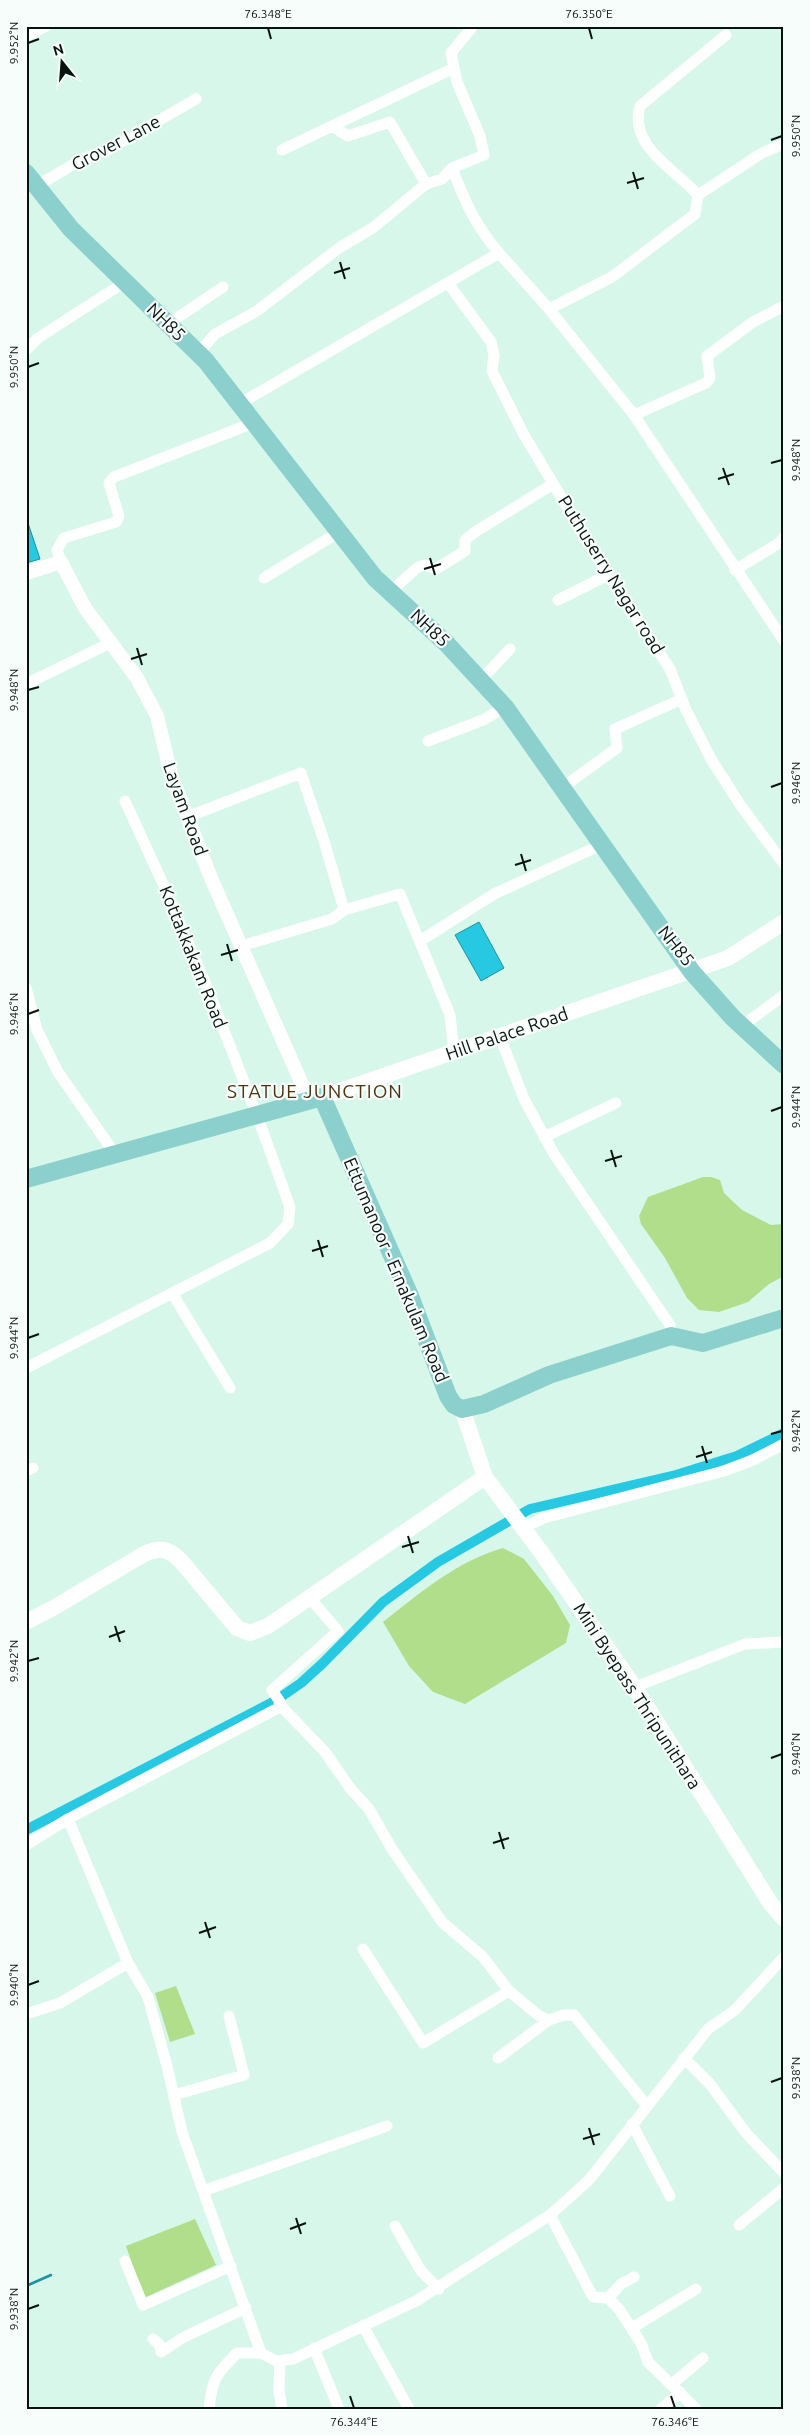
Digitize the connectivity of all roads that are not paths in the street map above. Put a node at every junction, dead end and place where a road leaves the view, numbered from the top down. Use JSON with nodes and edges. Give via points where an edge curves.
{"nodes":[{"id":1,"x":46,"y":26,"type":"edge"},
{"id":2,"x":473,"y":26,"type":"edge"},
{"id":3,"x":726,"y":35,"type":"dead end"},
{"id":4,"x":26,"y":36,"type":"edge"},
{"id":5,"x":454,"y":68,"type":"junction"},
{"id":6,"x":196,"y":99,"type":"dead end"},
{"id":7,"x":332,"y":126,"type":"junction"},
{"id":8,"x":784,"y":144,"type":"edge"},
{"id":9,"x":282,"y":150,"type":"dead end"},
{"id":10,"x":452,"y":168,"type":"junction"},
{"id":11,"x":32,"y":180,"type":"edge"},
{"id":12,"x":426,"y":184,"type":"junction"},
{"id":13,"x":698,"y":195,"type":"junction"},
{"id":14,"x":499,"y":253,"type":"junction"},
{"id":15,"x":125,"y":282,"type":"junction"},
{"id":16,"x":448,"y":283,"type":"junction"},
{"id":17,"x":223,"y":287,"type":"dead end"},
{"id":18,"x":784,"y":306,"type":"edge"},
{"id":19,"x":550,"y":309,"type":"junction"},
{"id":20,"x":168,"y":324,"type":"junction"},
{"id":21,"x":26,"y":350,"type":"edge"},
{"id":22,"x":198,"y":354,"type":"junction"},
{"id":23,"x":239,"y":404,"type":"junction"},
{"id":24,"x":634,"y":415,"type":"junction"},
{"id":25,"x":253,"y":423,"type":"junction"},
{"id":26,"x":553,"y":484,"type":"junction"},
{"id":27,"x":339,"y":532,"type":"junction"},
{"id":28,"x":784,"y":538,"type":"edge"},
{"id":29,"x":61,"y":562,"type":"junction"},
{"id":30,"x":735,"y":570,"type":"junction"},
{"id":31,"x":26,"y":573,"type":"edge"},
{"id":32,"x":608,"y":575,"type":"junction"},
{"id":33,"x":264,"y":578,"type":"dead end"},
{"id":34,"x":390,"y":592,"type":"junction"},
{"id":35,"x":558,"y":600,"type":"dead end"},
{"id":36,"x":784,"y":640,"type":"edge"},
{"id":37,"x":110,"y":643,"type":"junction"},
{"id":38,"x":510,"y":649,"type":"dead end"},
{"id":39,"x":481,"y":680,"type":"junction"},
{"id":40,"x":26,"y":684,"type":"edge"},
{"id":41,"x":682,"y":699,"type":"junction"},
{"id":42,"x":505,"y":707,"type":"junction"},
{"id":43,"x":428,"y":741,"type":"dead end"},
{"id":44,"x":563,"y":787,"type":"junction"},
{"id":45,"x":125,"y":801,"type":"dead end"},
{"id":46,"x":187,"y":817,"type":"junction"},
{"id":47,"x":603,"y":844,"type":"junction"},
{"id":48,"x":784,"y":864,"type":"edge"},
{"id":49,"x":344,"y":910,"type":"junction"},
{"id":50,"x":784,"y":922,"type":"edge"},
{"id":51,"x":420,"y":941,"type":"junction"},
{"id":52,"x":241,"y":946,"type":"junction"},
{"id":53,"x":692,"y":972,"type":"junction"},
{"id":54,"x":26,"y":988,"type":"edge"},
{"id":55,"x":784,"y":995,"type":"edge"},
{"id":56,"x":742,"y":1026,"type":"junction"},
{"id":57,"x":500,"y":1037,"type":"junction"},
{"id":58,"x":454,"y":1052,"type":"junction"},
{"id":59,"x":784,"y":1065,"type":"edge"},
{"id":60,"x":315,"y":1099,"type":"junction"},
{"id":61,"x":616,"y":1103,"type":"dead end"},
{"id":62,"x":257,"y":1115,"type":"junction"},
{"id":63,"x":544,"y":1137,"type":"junction"},
{"id":64,"x":114,"y":1154,"type":"junction"},
{"id":65,"x":26,"y":1179,"type":"edge"},
{"id":66,"x":172,"y":1293,"type":"junction"},
{"id":67,"x":784,"y":1318,"type":"edge"},
{"id":68,"x":671,"y":1336,"type":"junction"},
{"id":69,"x":26,"y":1368,"type":"edge"},
{"id":70,"x":230,"y":1388,"type":"dead end"},
{"id":71,"x":462,"y":1409,"type":"junction"},
{"id":72,"x":784,"y":1444,"type":"edge"},
{"id":73,"x":485,"y":1477,"type":"junction"},
{"id":74,"x":523,"y":1527,"type":"junction"},
{"id":75,"x":310,"y":1598,"type":"junction"},
{"id":76,"x":26,"y":1622,"type":"edge"},
{"id":77,"x":784,"y":1642,"type":"edge"},
{"id":78,"x":635,"y":1687,"type":"junction"},
{"id":79,"x":279,"y":1701,"type":"junction"},
{"id":80,"x":68,"y":1819,"type":"junction"},
{"id":81,"x":26,"y":1845,"type":"edge"},
{"id":82,"x":784,"y":1919,"type":"edge"},
{"id":83,"x":363,"y":1949,"type":"dead end"},
{"id":84,"x":784,"y":1958,"type":"edge"},
{"id":85,"x":128,"y":1962,"type":"junction"},
{"id":86,"x":509,"y":1991,"type":"junction"},
{"id":87,"x":26,"y":2014,"type":"edge"},
{"id":88,"x":229,"y":2016,"type":"dead end"},
{"id":89,"x":549,"y":2020,"type":"junction"},
{"id":90,"x":498,"y":2058,"type":"dead end"},
{"id":91,"x":684,"y":2058,"type":"junction"},
{"id":92,"x":174,"y":2094,"type":"junction"},
{"id":93,"x":647,"y":2106,"type":"junction"},
{"id":94,"x":632,"y":2124,"type":"junction"},
{"id":95,"x":387,"y":2126,"type":"dead end"},
{"id":96,"x":784,"y":2173,"type":"edge"},
{"id":97,"x":784,"y":2188,"type":"edge"},
{"id":98,"x":203,"y":2191,"type":"junction"},
{"id":99,"x":670,"y":2196,"type":"dead end"},
{"id":100,"x":550,"y":2215,"type":"junction"},
{"id":101,"x":740,"y":2225,"type":"dead end"},
{"id":102,"x":395,"y":2226,"type":"dead end"},
{"id":103,"x":125,"y":2261,"type":"dead end"},
{"id":104,"x":231,"y":2266,"type":"junction"},
{"id":105,"x":634,"y":2277,"type":"dead end"},
{"id":106,"x":438,"y":2288,"type":"junction"},
{"id":107,"x":696,"y":2290,"type":"dead end"},
{"id":108,"x":608,"y":2298,"type":"junction"},
{"id":109,"x":246,"y":2308,"type":"junction"},
{"id":110,"x":363,"y":2326,"type":"junction"},
{"id":111,"x":632,"y":2328,"type":"junction"},
{"id":112,"x":153,"y":2339,"type":"dead end"},
{"id":113,"x":314,"y":2348,"type":"junction"},
{"id":114,"x":261,"y":2353,"type":"junction"},
{"id":115,"x":703,"y":2358,"type":"dead end"},
{"id":116,"x":280,"y":2361,"type":"junction"},
{"id":117,"x":676,"y":2388,"type":"junction"},
{"id":118,"x":406,"y":2408,"type":"edge"},
{"id":119,"x":209,"y":2409,"type":"edge"},
{"id":120,"x":282,"y":2409,"type":"edge"},
{"id":121,"x":339,"y":2409,"type":"edge"},
{"id":122,"x":661,"y":2409,"type":"edge"},
{"id":123,"x":696,"y":2409,"type":"edge"}],
"edges":[{"from":1,"to":4,"type":"street"},
{"from":2,"to":5,"type":"street","via":[[451,53]]},
{"from":3,"to":13,"type":"street","via":[[640,106],[638,114],[644,138],[655,156]]},
{"from":5,"to":7,"type":"street"},
{"from":5,"to":10,"type":"street","via":[[484,155]]},
{"from":6,"to":11,"type":"street","name":"Grover Lane","via":[[106,151]]},
{"from":7,"to":9,"type":"street"},
{"from":7,"to":12,"type":"street","via":[[348,136],[390,122]]},
{"from":8,"to":13,"type":"street","via":[[762,153]]},
{"from":10,"to":12,"type":"street","via":[[442,180]]},
{"from":10,"to":14,"type":"street","via":[[480,230]]},
{"from":11,"to":15,"type":"main road","name":"NH85","number":"NH85","via":[[71,229]]},
{"from":12,"to":22,"type":"street","via":[[374,227],[339,248],[257,311],[215,334]]},
{"from":13,"to":19,"type":"street","via":[[695,214],[612,277]]},
{"from":14,"to":16,"type":"street"},
{"from":14,"to":19,"type":"street"},
{"from":15,"to":20,"type":"main road","name":"NH85","number":"NH85"},
{"from":15,"to":21,"type":"street","via":[[38,338]]},
{"from":16,"to":23,"type":"street"},
{"from":16,"to":26,"type":"street","name":"Puthuserry Nagar road","via":[[490,342],[495,378]]},
{"from":17,"to":20,"type":"street"},
{"from":18,"to":24,"type":"street","via":[[753,322],[706,356],[710,378],[706,383]]},
{"from":19,"to":24,"type":"street"},
{"from":20,"to":22,"type":"main road","name":"NH85","number":"NH85"},
{"from":22,"to":23,"type":"main road","name":"NH85","number":"NH85"},
{"from":23,"to":25,"type":"main road","name":"NH85","number":"NH85"},
{"from":24,"to":30,"type":"street"},
{"from":25,"to":27,"type":"main road","name":"NH85","number":"NH85"},
{"from":25,"to":29,"type":"street","via":[[114,477],[109,483],[118,516],[116,522],[64,538],[58,550]]},
{"from":26,"to":32,"type":"street","name":"Puthuserry Nagar road"},
{"from":26,"to":34,"type":"street","via":[[475,532],[465,540],[464,551],[450,562],[436,569],[425,565],[418,567]]},
{"from":27,"to":33,"type":"street"},
{"from":27,"to":34,"type":"main road","name":"NH85","number":"NH85"},
{"from":28,"to":30,"type":"street"},
{"from":29,"to":31,"type":"street"},
{"from":29,"to":37,"type":"street","name":"Layam Road","via":[[85,608]]},
{"from":30,"to":36,"type":"street"},
{"from":32,"to":35,"type":"street"},
{"from":32,"to":41,"type":"street","name":"Puthuserry Nagar road","via":[[670,669]]},
{"from":34,"to":39,"type":"main road","name":"NH85","number":"NH85"},
{"from":37,"to":40,"type":"street"},
{"from":37,"to":46,"type":"street","name":"Layam Road","via":[[136,678],[156,716],[171,775]]},
{"from":38,"to":39,"type":"street"},
{"from":39,"to":42,"type":"main road","name":"NH85","number":"NH85"},
{"from":41,"to":44,"type":"street","via":[[615,729],[617,748]]},
{"from":41,"to":48,"type":"street","name":"Puthuserry Nagar road","via":[[740,806]]},
{"from":42,"to":43,"type":"street","via":[[483,720]]},
{"from":42,"to":44,"type":"main road","name":"NH85","number":"NH85"},
{"from":44,"to":47,"type":"main road","name":"NH85","number":"NH85"},
{"from":45,"to":62,"type":"street","name":"Kottakkakam Road","via":[[168,895]]},
{"from":46,"to":49,"type":"street","via":[[301,773]]},
{"from":46,"to":52,"type":"street","name":"Layam Road"},
{"from":47,"to":51,"type":"street","via":[[494,894]]},
{"from":47,"to":53,"type":"main road","name":"NH85","number":"NH85"},
{"from":49,"to":51,"type":"street","via":[[400,894]]},
{"from":49,"to":52,"type":"street","via":[[332,920]]},
{"from":50,"to":53,"type":"main road","name":"NH85","number":"NH85","via":[[728,958]]},
{"from":51,"to":58,"type":"street","via":[[450,1015]]},
{"from":52,"to":60,"type":"street","name":"Layam Road"},
{"from":53,"to":56,"type":"main road"},
{"from":53,"to":57,"type":"main road","name":"Hill Palace Road"},
{"from":54,"to":64,"type":"street","via":[[37,1030],[58,1072]]},
{"from":55,"to":56,"type":"street"},
{"from":56,"to":59,"type":"main road"},
{"from":57,"to":58,"type":"main road","name":"Hill Palace Road"},
{"from":57,"to":63,"type":"street","via":[[524,1099]]},
{"from":58,"to":60,"type":"main road","name":"Hill Palace Road"},
{"from":60,"to":62,"type":"main road"},
{"from":60,"to":71,"type":"main road","name":"Ettumanoor - Ernakulam Road","via":[[410,1296],[448,1396],[454,1405]]},
{"from":61,"to":63,"type":"street"},
{"from":62,"to":64,"type":"main road"},
{"from":62,"to":66,"type":"street","name":"Kottakkakam Road","via":[[290,1207],[288,1224],[270,1243]]},
{"from":63,"to":68,"type":"street","via":[[670,1325]]},
{"from":64,"to":65,"type":"main road"},
{"from":66,"to":69,"type":"street","name":"Kottakkakam Road"},
{"from":66,"to":70,"type":"street"},
{"from":67,"to":68,"type":"main road","via":[[703,1343]]},
{"from":68,"to":71,"type":"main road","via":[[549,1376],[484,1404]]},
{"from":71,"to":73,"type":"main road","name":"Mini Byepass Thripunithara"},
{"from":72,"to":74,"type":"street","via":[[724,1471],[544,1518]]},
{"from":73,"to":74,"type":"main road","name":"Mini Byepass Thripunithara"},
{"from":73,"to":75,"type":"main road"},
{"from":74,"to":78,"type":"main road","name":"Mini Byepass Thripunithara"},
{"from":75,"to":76,"type":"main road","via":[[268,1626],[248,1634],[233,1625],[176,1556],[158,1548]]},
{"from":75,"to":79,"type":"street","via":[[338,1631],[272,1690]]},
{"from":77,"to":78,"type":"street","via":[[745,1644]]},
{"from":78,"to":82,"type":"main road","name":"Mini Byepass Thripunithara","via":[[771,1904]]},
{"from":79,"to":80,"type":"street"},
{"from":79,"to":86,"type":"street","via":[[369,1808],[392,1849],[442,1922],[483,1957]]},
{"from":80,"to":81,"type":"street"},
{"from":80,"to":85,"type":"street"},
{"from":83,"to":86,"type":"street","via":[[423,2043]]},
{"from":84,"to":91,"type":"street","via":[[735,2010],[708,2029]]},
{"from":85,"to":87,"type":"street","via":[[60,2003]]},
{"from":85,"to":92,"type":"street","via":[[148,1997]]},
{"from":86,"to":89,"type":"street"},
{"from":88,"to":92,"type":"street","via":[[244,2075]]},
{"from":89,"to":90,"type":"street"},
{"from":89,"to":93,"type":"street","via":[[574,2015]]},
{"from":91,"to":93,"type":"street"},
{"from":91,"to":96,"type":"street","via":[[710,2084],[746,2133]]},
{"from":92,"to":98,"type":"street","via":[[182,2132]]},
{"from":93,"to":94,"type":"street"},
{"from":94,"to":99,"type":"street"},
{"from":94,"to":100,"type":"street","via":[[589,2180]]},
{"from":95,"to":98,"type":"street"},
{"from":97,"to":101,"type":"street"},
{"from":98,"to":104,"type":"street"},
{"from":100,"to":106,"type":"street"},
{"from":100,"to":108,"type":"street","via":[[593,2297]]},
{"from":102,"to":106,"type":"street","via":[[421,2271]]},
{"from":103,"to":104,"type":"street","via":[[143,2305]]},
{"from":104,"to":109,"type":"street"},
{"from":105,"to":108,"type":"street","via":[[621,2284]]},
{"from":106,"to":110,"type":"street"},
{"from":107,"to":111,"type":"street"},
{"from":108,"to":111,"type":"street"},
{"from":109,"to":112,"type":"street","via":[[184,2337],[161,2352]]},
{"from":109,"to":114,"type":"street"},
{"from":110,"to":113,"type":"street"},
{"from":110,"to":118,"type":"street"},
{"from":111,"to":117,"type":"street","via":[[648,2362]]},
{"from":113,"to":116,"type":"street","via":[[293,2359]]},
{"from":113,"to":121,"type":"street"},
{"from":114,"to":116,"type":"street"},
{"from":114,"to":119,"type":"street","via":[[237,2354],[217,2372],[210,2391]]},
{"from":115,"to":117,"type":"street"},
{"from":116,"to":120,"type":"street"},
{"from":117,"to":122,"type":"street"},
{"from":117,"to":123,"type":"street"}]}
